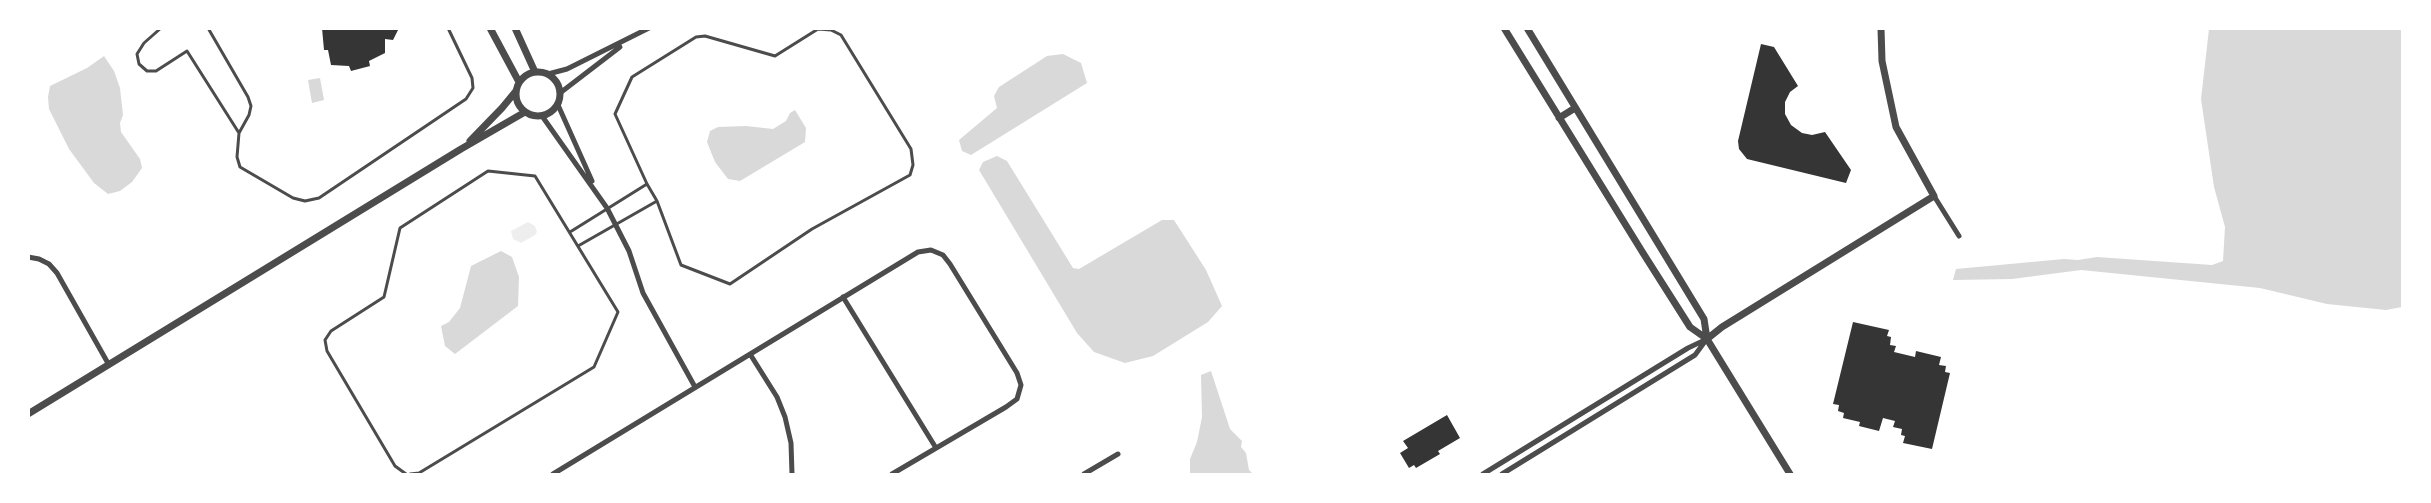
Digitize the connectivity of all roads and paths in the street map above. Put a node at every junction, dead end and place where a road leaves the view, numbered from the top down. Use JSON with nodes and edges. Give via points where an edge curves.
{"nodes":[{"id":1,"x":161,"y":28,"type":"edge"},
{"id":2,"x":208,"y":28,"type":"edge"},
{"id":3,"x":448,"y":28,"type":"edge"},
{"id":4,"x":490,"y":28,"type":"edge"},
{"id":5,"x":515,"y":28,"type":"edge"},
{"id":6,"x":649,"y":28,"type":"edge"},
{"id":7,"x":1504,"y":28,"type":"edge"},
{"id":8,"x":1527,"y":28,"type":"edge"},
{"id":9,"x":1881,"y":28,"type":"edge"},
{"id":10,"x":631,"y":39,"type":"junction"},
{"id":11,"x":535,"y":72,"type":"junction"},
{"id":12,"x":548,"y":74,"type":"junction"},
{"id":13,"x":519,"y":82,"type":"junction"},
{"id":14,"x":516,"y":91,"type":"junction"},
{"id":15,"x":560,"y":93,"type":"junction"},
{"id":16,"x":558,"y":105,"type":"junction"},
{"id":17,"x":1575,"y":108,"type":"junction"},
{"id":18,"x":525,"y":112,"type":"junction"},
{"id":19,"x":542,"y":116,"type":"junction"},
{"id":20,"x":1559,"y":118,"type":"junction"},
{"id":21,"x":239,"y":133,"type":"junction"},
{"id":22,"x":461,"y":149,"type":"junction"},
{"id":23,"x":647,"y":184,"type":"junction"},
{"id":24,"x":596,"y":190,"type":"junction"},
{"id":25,"x":1934,"y":196,"type":"junction"},
{"id":26,"x":657,"y":201,"type":"junction"},
{"id":27,"x":607,"y":208,"type":"junction"},
{"id":28,"x":616,"y":225,"type":"junction"},
{"id":29,"x":570,"y":232,"type":"junction"},
{"id":30,"x":1959,"y":236,"type":"dead end"},
{"id":31,"x":578,"y":247,"type":"junction"},
{"id":32,"x":28,"y":257,"type":"edge"},
{"id":33,"x":843,"y":297,"type":"junction"},
{"id":34,"x":1707,"y":339,"type":"junction"},
{"id":35,"x":750,"y":354,"type":"junction"},
{"id":36,"x":109,"y":365,"type":"junction"},
{"id":37,"x":695,"y":387,"type":"junction"},
{"id":38,"x":28,"y":414,"type":"edge"},
{"id":39,"x":936,"y":448,"type":"junction"},
{"id":40,"x":1118,"y":454,"type":"dead end"},
{"id":41,"x":408,"y":474,"type":"edge"},
{"id":42,"x":553,"y":474,"type":"edge"},
{"id":43,"x":792,"y":474,"type":"edge"},
{"id":44,"x":892,"y":474,"type":"edge"},
{"id":45,"x":1085,"y":474,"type":"edge"},
{"id":46,"x":1483,"y":474,"type":"edge"},
{"id":47,"x":1502,"y":474,"type":"edge"},
{"id":48,"x":1790,"y":474,"type":"edge"}],
"edges":[{"from":1,"to":21,"type":"lane","via":[[137,54],[139,64],[147,71],[156,71],[187,51]]},
{"from":2,"to":21,"type":"lane","via":[[251,106]]},
{"from":3,"to":21,"type":"lane","via":[[472,78],[473,88],[466,99],[319,198],[292,198],[240,167]]},
{"from":4,"to":13,"type":"street"},
{"from":5,"to":11,"type":"street"},
{"from":6,"to":10,"type":"street"},
{"from":7,"to":20,"type":"street"},
{"from":8,"to":17,"type":"street"},
{"from":9,"to":25,"type":"street","via":[[1882,61],[1896,127]]},
{"from":10,"to":12,"type":"street"},
{"from":10,"to":15,"type":"street"},
{"from":11,"to":12,"type":"street"},
{"from":11,"to":13,"type":"street"},
{"from":12,"to":15,"type":"street"},
{"from":13,"to":14,"type":"street"},
{"from":14,"to":18,"type":"street","via":[[516,100]]},
{"from":14,"to":22,"type":"street"},
{"from":15,"to":16,"type":"street"},
{"from":16,"to":19,"type":"street"},
{"from":16,"to":24,"type":"street"},
{"from":17,"to":20,"type":"street"},
{"from":17,"to":34,"type":"street","via":[[1704,319]]},
{"from":18,"to":19,"type":"street"},
{"from":18,"to":22,"type":"street"},
{"from":19,"to":24,"type":"street"},
{"from":20,"to":34,"type":"street","via":[[1690,327]]},
{"from":22,"to":36,"type":"street"},
{"from":23,"to":26,"type":"lane"},
{"from":23,"to":26,"type":"lane","via":[[615,114],[632,77],[696,37],[705,36],[776,56],[818,29],[831,30],[841,36],[911,149],[910,175],[812,229],[730,285],[681,265]]},
{"from":23,"to":27,"type":"lane"},
{"from":24,"to":27,"type":"street"},
{"from":25,"to":30,"type":"street"},
{"from":25,"to":34,"type":"street"},
{"from":26,"to":28,"type":"lane"},
{"from":27,"to":28,"type":"street"},
{"from":27,"to":29,"type":"lane"},
{"from":28,"to":31,"type":"lane"},
{"from":28,"to":37,"type":"street","via":[[643,293]]},
{"from":29,"to":31,"type":"lane"},
{"from":29,"to":41,"type":"lane","via":[[536,176],[488,171],[400,228],[384,297],[331,331],[325,340],[327,351],[395,466]]},
{"from":31,"to":41,"type":"lane","via":[[618,312],[594,367],[419,473]]},
{"from":32,"to":36,"type":"street","via":[[39,258],[57,273]]},
{"from":33,"to":35,"type":"street"},
{"from":33,"to":39,"type":"street"},
{"from":33,"to":39,"type":"street","via":[[918,252],[931,250],[943,255],[1017,373],[1021,385],[1017,399]]},
{"from":34,"to":46,"type":"street"},
{"from":34,"to":47,"type":"street","via":[[1695,355]]},
{"from":34,"to":48,"type":"street"},
{"from":35,"to":37,"type":"street"},
{"from":35,"to":43,"type":"street","via":[[785,417]]},
{"from":36,"to":38,"type":"street"},
{"from":37,"to":42,"type":"street"},
{"from":39,"to":44,"type":"street"},
{"from":40,"to":45,"type":"street"}]}
